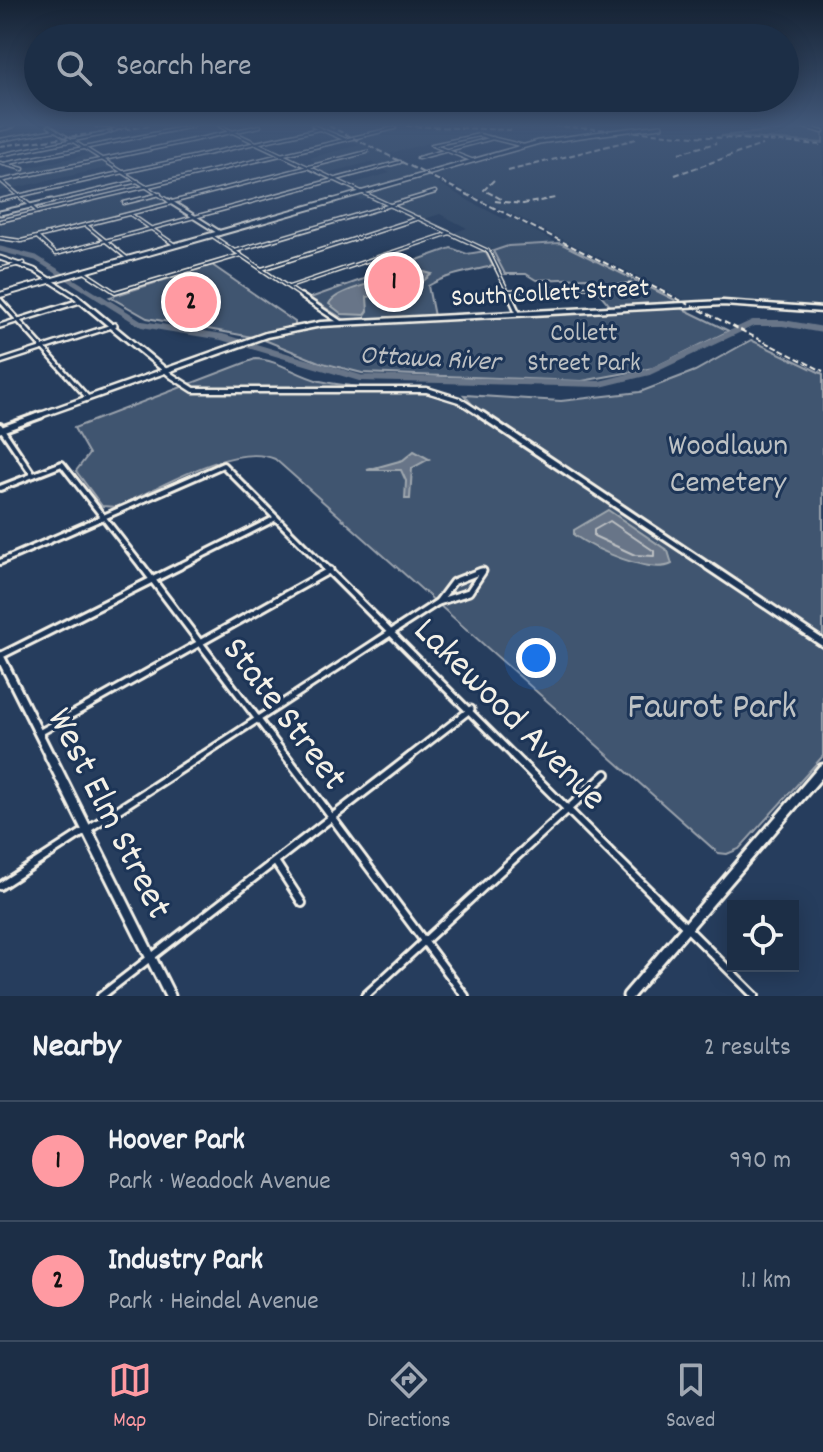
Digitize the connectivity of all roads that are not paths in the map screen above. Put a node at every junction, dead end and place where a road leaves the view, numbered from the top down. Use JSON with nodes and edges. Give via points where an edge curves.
{"nodes":[{"id":1,"x":42,"y":172,"type":"edge"},
{"id":2,"x":123,"y":172,"type":"edge"},
{"id":3,"x":125,"y":172,"type":"edge"},
{"id":4,"x":203,"y":172,"type":"edge"},
{"id":5,"x":288,"y":172,"type":"edge"},
{"id":6,"x":321,"y":172,"type":"edge"},
{"id":7,"x":361,"y":172,"type":"edge"},
{"id":8,"x":433,"y":172,"type":"edge"},
{"id":9,"x":336,"y":179,"type":"junction"},
{"id":10,"x":0,"y":181,"type":"edge"},
{"id":11,"x":138,"y":181,"type":"junction"},
{"id":12,"x":146,"y":186,"type":"junction"},
{"id":13,"x":363,"y":192,"type":"junction"},
{"id":14,"x":435,"y":192,"type":"dead end"},
{"id":15,"x":160,"y":194,"type":"junction"},
{"id":16,"x":18,"y":196,"type":"junction"},
{"id":17,"x":0,"y":200,"type":"edge"},
{"id":18,"x":173,"y":202,"type":"junction"},
{"id":19,"x":124,"y":203,"type":"dead end"},
{"id":20,"x":390,"y":205,"type":"junction"},
{"id":21,"x":30,"y":206,"type":"junction"},
{"id":22,"x":38,"y":212,"type":"junction"},
{"id":23,"x":0,"y":213,"type":"edge"},
{"id":24,"x":130,"y":214,"type":"junction"},
{"id":25,"x":196,"y":217,"type":"junction"},
{"id":26,"x":419,"y":218,"type":"junction"},
{"id":27,"x":0,"y":221,"type":"edge"},
{"id":28,"x":86,"y":225,"type":"junction"},
{"id":29,"x":152,"y":229,"type":"junction"},
{"id":30,"x":220,"y":233,"type":"junction"},
{"id":31,"x":450,"y":233,"type":"junction"},
{"id":32,"x":211,"y":235,"type":"junction"},
{"id":33,"x":37,"y":237,"type":"junction"},
{"id":34,"x":0,"y":238,"type":"edge"},
{"id":35,"x":106,"y":241,"type":"junction"},
{"id":36,"x":175,"y":245,"type":"junction"},
{"id":37,"x":235,"y":251,"type":"junction"},
{"id":38,"x":241,"y":255,"type":"junction"},
{"id":39,"x":0,"y":258,"type":"edge"},
{"id":40,"x":128,"y":259,"type":"junction"},
{"id":41,"x":24,"y":263,"type":"junction"},
{"id":42,"x":0,"y":269,"type":"edge"},
{"id":43,"x":262,"y":269,"type":"junction"},
{"id":44,"x":83,"y":271,"type":"junction"},
{"id":45,"x":49,"y":281,"type":"junction"},
{"id":46,"x":631,"y":285,"type":"dead end"},
{"id":47,"x":289,"y":287,"type":"junction"},
{"id":48,"x":508,"y":291,"type":"junction"},
{"id":49,"x":0,"y":297,"type":"edge"},
{"id":50,"x":80,"y":301,"type":"junction"},
{"id":51,"x":823,"y":310,"type":"edge"},
{"id":52,"x":518,"y":313,"type":"junction"},
{"id":53,"x":19,"y":320,"type":"junction"},
{"id":54,"x":340,"y":322,"type":"junction"},
{"id":55,"x":115,"y":325,"type":"junction"},
{"id":56,"x":0,"y":326,"type":"edge"},
{"id":57,"x":44,"y":348,"type":"junction"},
{"id":58,"x":0,"y":362,"type":"edge"},
{"id":59,"x":166,"y":370,"type":"junction"},
{"id":60,"x":88,"y":398,"type":"junction"},
{"id":61,"x":1,"y":429,"type":"edge"},
{"id":62,"x":33,"y":475,"type":"junction"},
{"id":63,"x":0,"y":488,"type":"edge"},
{"id":64,"x":103,"y":516,"type":"junction"},
{"id":65,"x":276,"y":518,"type":"junction"},
{"id":66,"x":0,"y":562,"type":"edge"},
{"id":67,"x":330,"y":570,"type":"junction"},
{"id":68,"x":151,"y":579,"type":"junction"},
{"id":69,"x":438,"y":602,"type":"junction"},
{"id":70,"x":392,"y":631,"type":"junction"},
{"id":71,"x":200,"y":641,"type":"junction"},
{"id":72,"x":823,"y":643,"type":"edge"},
{"id":73,"x":0,"y":656,"type":"edge"},
{"id":74,"x":471,"y":709,"type":"junction"},
{"id":75,"x":257,"y":719,"type":"junction"},
{"id":76,"x":39,"y":733,"type":"junction"},
{"id":77,"x":823,"y":769,"type":"edge"},
{"id":78,"x":606,"y":774,"type":"dead end"},
{"id":79,"x":567,"y":808,"type":"junction"},
{"id":80,"x":333,"y":819,"type":"junction"},
{"id":81,"x":86,"y":828,"type":"junction"},
{"id":82,"x":276,"y":863,"type":"junction"},
{"id":83,"x":0,"y":886,"type":"edge"},
{"id":84,"x":302,"y":903,"type":"dead end"},
{"id":85,"x":687,"y":927,"type":"junction"},
{"id":86,"x":423,"y":942,"type":"junction"},
{"id":87,"x":151,"y":958,"type":"junction"},
{"id":88,"x":101,"y":996,"type":"edge"},
{"id":89,"x":170,"y":996,"type":"edge"},
{"id":90,"x":365,"y":996,"type":"edge"},
{"id":91,"x":465,"y":996,"type":"edge"},
{"id":92,"x":628,"y":996,"type":"edge"},
{"id":93,"x":755,"y":996,"type":"edge"}],
"edges":[{"from":1,"to":10,"type":"street"},
{"from":2,"to":16,"type":"street"},
{"from":3,"to":11,"type":"street"},
{"from":4,"to":12,"type":"street"},
{"from":5,"to":18,"type":"street"},
{"from":6,"to":9,"type":"street"},
{"from":7,"to":9,"type":"street"},
{"from":8,"to":13,"type":"main road"},
{"from":9,"to":13,"type":"street"},
{"from":9,"to":25,"type":"street"},
{"from":10,"to":16,"type":"street"},
{"from":11,"to":12,"type":"street"},
{"from":11,"to":21,"type":"street"},
{"from":12,"to":15,"type":"street"},
{"from":12,"to":22,"type":"street"},
{"from":13,"to":20,"type":"street"},
{"from":13,"to":30,"type":"main road"},
{"from":14,"to":20,"type":"street"},
{"from":15,"to":18,"type":"street"},
{"from":15,"to":19,"type":"street"},
{"from":16,"to":17,"type":"street"},
{"from":16,"to":21,"type":"street"},
{"from":18,"to":24,"type":"street"},
{"from":18,"to":25,"type":"street"},
{"from":20,"to":26,"type":"street"},
{"from":20,"to":37,"type":"street"},
{"from":21,"to":22,"type":"street"},
{"from":21,"to":23,"type":"street"},
{"from":22,"to":27,"type":"street"},
{"from":24,"to":28,"type":"street"},
{"from":24,"to":29,"type":"street"},
{"from":25,"to":29,"type":"street"},
{"from":25,"to":30,"type":"street"},
{"from":26,"to":31,"type":"street"},
{"from":26,"to":43,"type":"street"},
{"from":28,"to":33,"type":"street"},
{"from":28,"to":35,"type":"street"},
{"from":29,"to":35,"type":"street"},
{"from":29,"to":36,"type":"street"},
{"from":30,"to":32,"type":"main road"},
{"from":31,"to":47,"type":"street"},
{"from":31,"to":48,"type":"street","via":[[491,255]]},
{"from":32,"to":36,"type":"main road"},
{"from":32,"to":37,"type":"street"},
{"from":33,"to":34,"type":"street"},
{"from":33,"to":35,"type":"street","via":[[56,254]]},
{"from":35,"to":40,"type":"street"},
{"from":36,"to":40,"type":"main road"},
{"from":37,"to":38,"type":"street"},
{"from":38,"to":43,"type":"street"},
{"from":38,"to":44,"type":"street","via":[[115,292]]},
{"from":39,"to":41,"type":"street"},
{"from":40,"to":44,"type":"main road"},
{"from":41,"to":42,"type":"street"},
{"from":41,"to":45,"type":"street"},
{"from":43,"to":47,"type":"street"},
{"from":44,"to":45,"type":"main road"},
{"from":45,"to":49,"type":"main road"},
{"from":45,"to":50,"type":"street"},
{"from":46,"to":48,"type":"street"},
{"from":47,"to":54,"type":"street"},
{"from":48,"to":52,"type":"street"},
{"from":49,"to":53,"type":"street"},
{"from":50,"to":53,"type":"street"},
{"from":50,"to":55,"type":"street"},
{"from":51,"to":52,"type":"street","name":"South Collett Street","via":[[759,303]]},
{"from":52,"to":54,"type":"street","name":"South Collett Street"},
{"from":53,"to":56,"type":"street"},
{"from":53,"to":57,"type":"street"},
{"from":54,"to":59,"type":"street","name":"South Collett Street","via":[[261,336]]},
{"from":55,"to":57,"type":"street"},
{"from":55,"to":59,"type":"street"},
{"from":57,"to":58,"type":"street"},
{"from":57,"to":60,"type":"street"},
{"from":59,"to":60,"type":"street","name":"South Collett Street"},
{"from":59,"to":72,"type":"street","via":[[185,386],[205,392],[427,390],[459,400]]},
{"from":60,"to":61,"type":"street","name":"South Collett Street"},
{"from":61,"to":62,"type":"street"},
{"from":62,"to":63,"type":"street"},
{"from":62,"to":64,"type":"street","name":"State Street","via":[[62,464]]},
{"from":64,"to":65,"type":"street","name":"Lakewood Avenue","via":[[218,465]]},
{"from":64,"to":66,"type":"street"},
{"from":64,"to":68,"type":"street","name":"State Street"},
{"from":65,"to":67,"type":"street","name":"Lakewood Avenue"},
{"from":65,"to":68,"type":"street"},
{"from":67,"to":70,"type":"street","name":"Lakewood Avenue"},
{"from":67,"to":71,"type":"street"},
{"from":68,"to":71,"type":"street","name":"State Street"},
{"from":68,"to":73,"type":"street"},
{"from":69,"to":69,"type":"street","via":[[469,592],[483,571],[453,582]]},
{"from":69,"to":70,"type":"street"},
{"from":70,"to":74,"type":"street","name":"Lakewood Avenue"},
{"from":70,"to":75,"type":"street"},
{"from":71,"to":75,"type":"street","name":"State Street"},
{"from":71,"to":76,"type":"street"},
{"from":73,"to":76,"type":"main road","name":"West Elm Street"},
{"from":74,"to":79,"type":"street","name":"Lakewood Avenue"},
{"from":74,"to":80,"type":"street"},
{"from":75,"to":80,"type":"street","name":"State Street"},
{"from":75,"to":81,"type":"street"},
{"from":76,"to":81,"type":"main road","name":"West Elm Street"},
{"from":77,"to":85,"type":"main road"},
{"from":78,"to":79,"type":"street"},
{"from":79,"to":85,"type":"street","name":"Lakewood Avenue"},
{"from":79,"to":86,"type":"street"},
{"from":80,"to":82,"type":"street"},
{"from":80,"to":86,"type":"street","name":"State Street"},
{"from":81,"to":83,"type":"street"},
{"from":81,"to":87,"type":"main road","name":"West Elm Street"},
{"from":82,"to":84,"type":"street"},
{"from":82,"to":87,"type":"street"},
{"from":85,"to":92,"type":"main road"},
{"from":85,"to":93,"type":"street","name":"Lakewood Avenue"},
{"from":86,"to":90,"type":"street"},
{"from":86,"to":91,"type":"street","name":"State Street"},
{"from":87,"to":88,"type":"street"},
{"from":87,"to":89,"type":"main road","name":"West Elm Street"}]}
